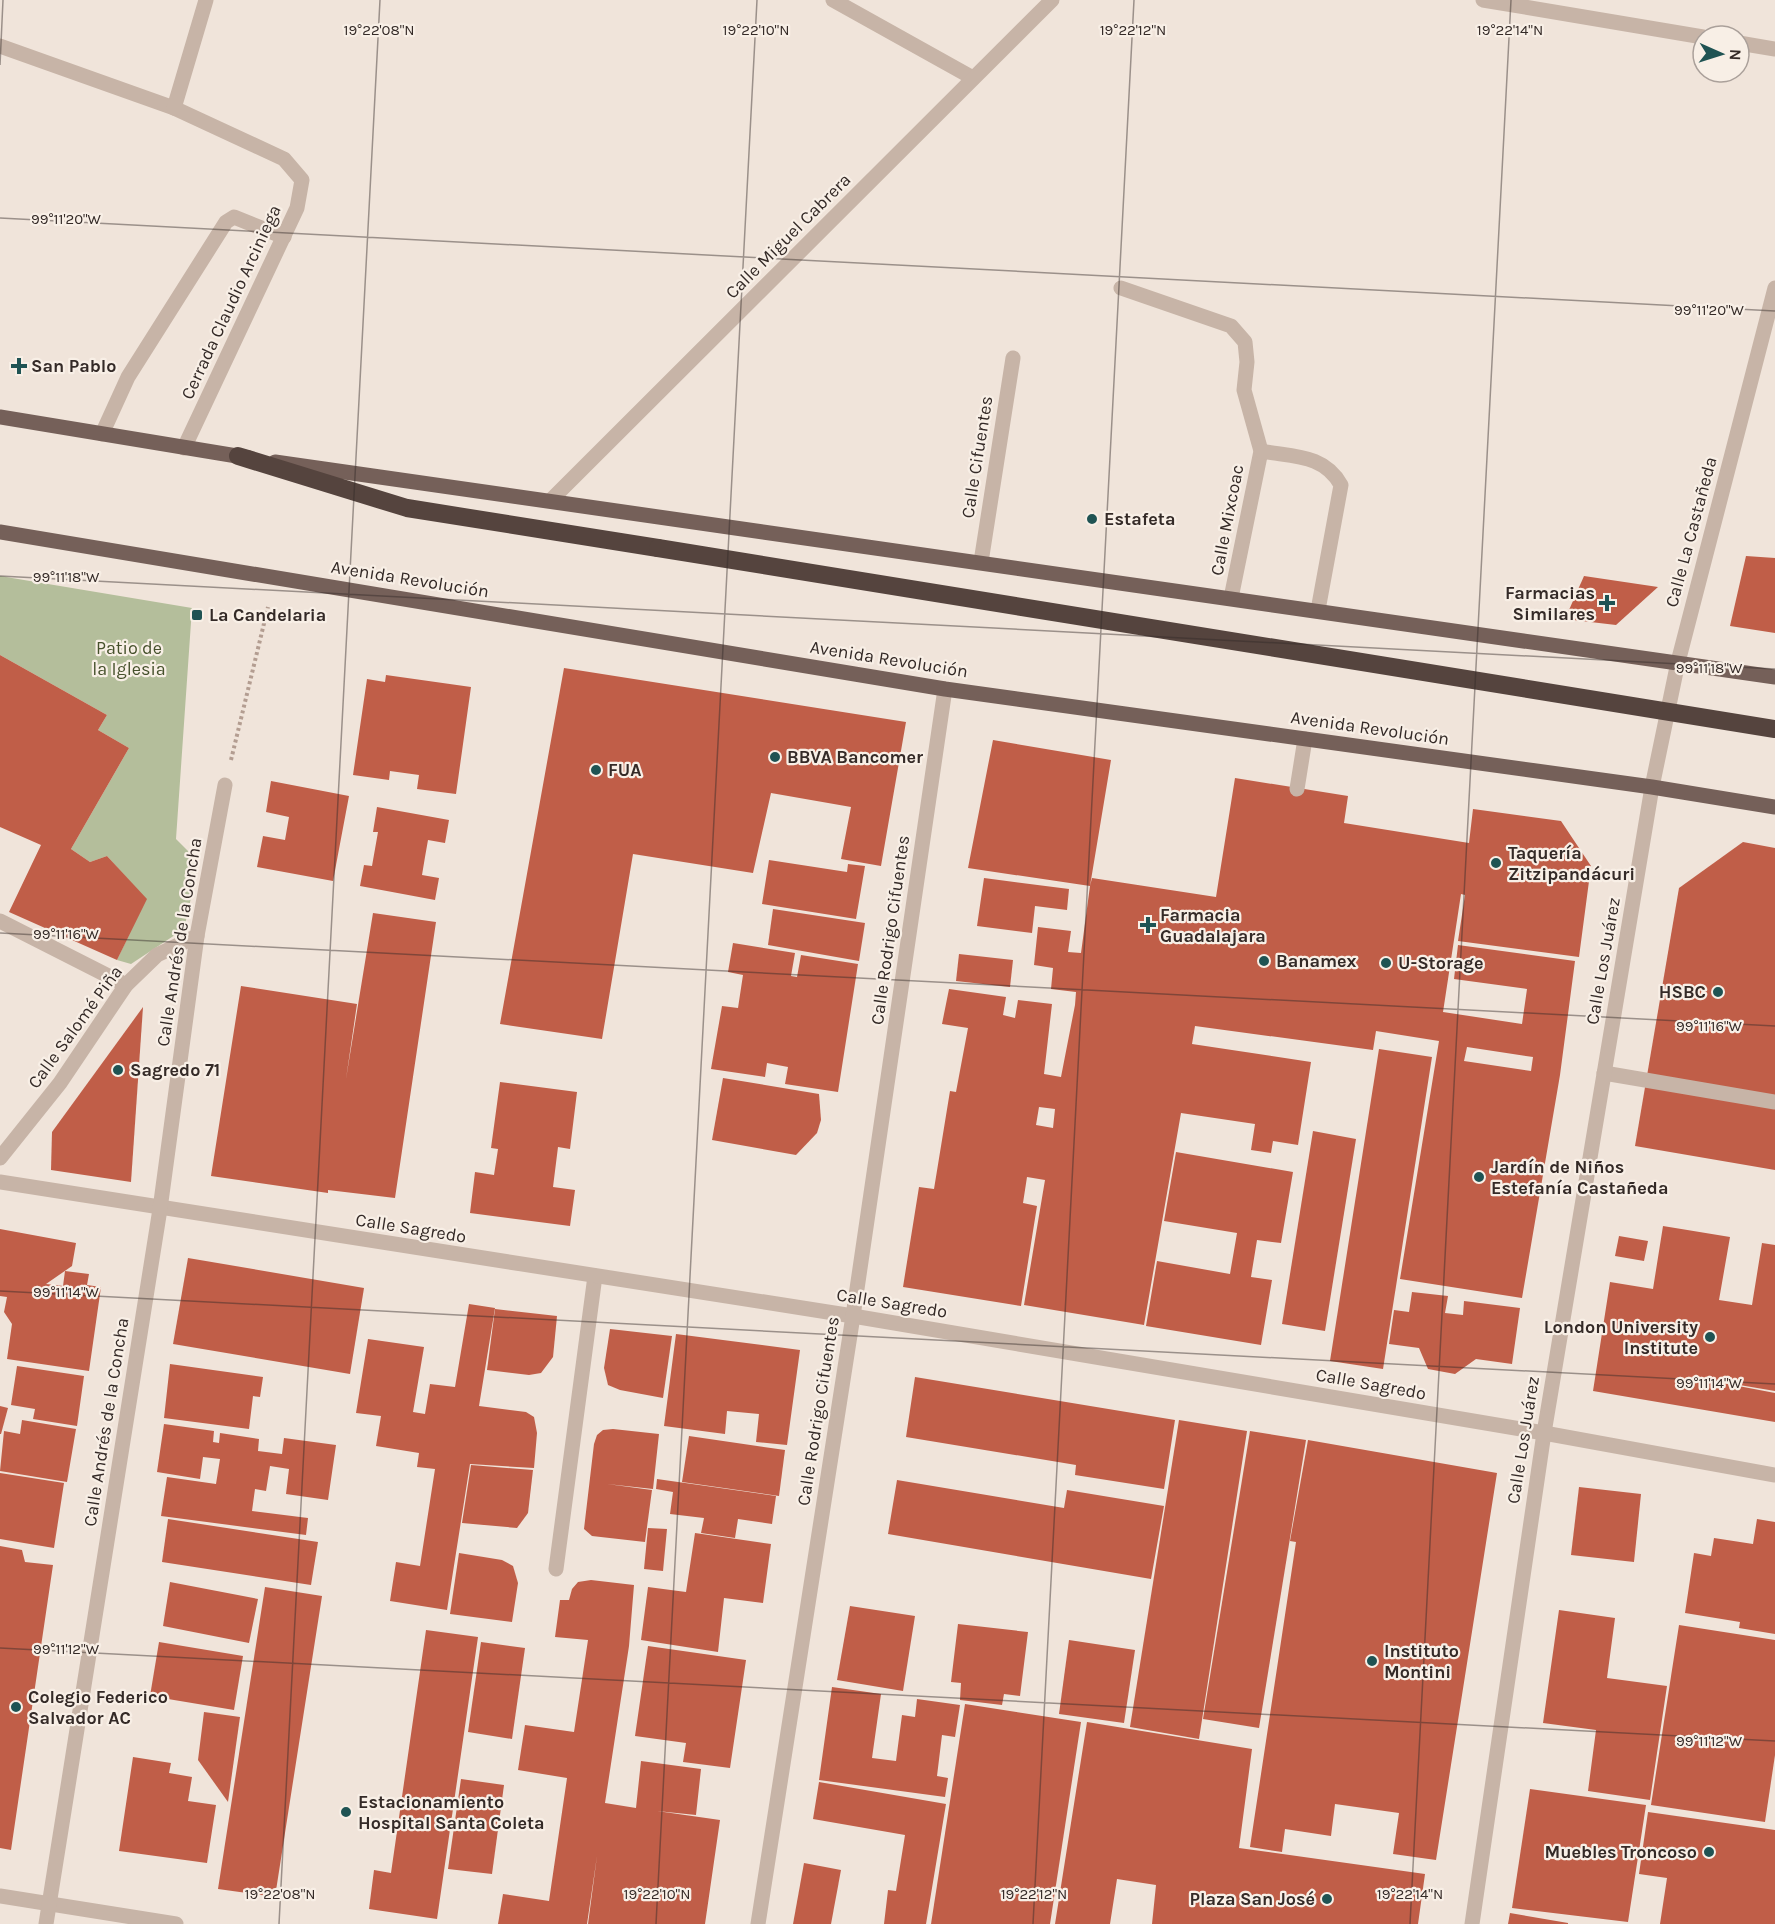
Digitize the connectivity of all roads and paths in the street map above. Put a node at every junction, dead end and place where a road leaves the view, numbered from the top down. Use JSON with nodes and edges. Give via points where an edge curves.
{"nodes":[{"id":1,"x":206,"y":0,"type":"edge"},
{"id":2,"x":833,"y":0,"type":"edge"},
{"id":3,"x":1052,"y":0,"type":"edge"},
{"id":4,"x":1484,"y":0,"type":"edge"},
{"id":5,"x":1691,"y":35,"type":"edge"},
{"id":6,"x":1751,"y":45,"type":"edge"},
{"id":7,"x":0,"y":46,"type":"edge"},
{"id":8,"x":1775,"y":49,"type":"edge"},
{"id":9,"x":973,"y":78,"type":"junction"},
{"id":10,"x":174,"y":108,"type":"junction"},
{"id":11,"x":284,"y":237,"type":"junction"},
{"id":12,"x":1121,"y":288,"type":"dead end"},
{"id":13,"x":1775,"y":288,"type":"edge"},
{"id":14,"x":1012,"y":358,"type":"dead end"},
{"id":15,"x":0,"y":417,"type":"edge"},
{"id":16,"x":102,"y":434,"type":"junction"},
{"id":17,"x":184,"y":448,"type":"junction"},
{"id":18,"x":1261,"y":451,"type":"junction"},
{"id":19,"x":238,"y":456,"type":"junction"},
{"id":20,"x":551,"y":500,"type":"junction"},
{"id":21,"x":0,"y":532,"type":"edge"},
{"id":22,"x":981,"y":562,"type":"junction"},
{"id":23,"x":275,"y":577,"type":"junction"},
{"id":24,"x":1231,"y":598,"type":"junction"},
{"id":25,"x":1318,"y":610,"type":"junction"},
{"id":26,"x":1678,"y":662,"type":"junction"},
{"id":27,"x":1775,"y":676,"type":"edge"},
{"id":28,"x":945,"y":689,"type":"junction"},
{"id":29,"x":1775,"y":729,"type":"edge"},
{"id":30,"x":1305,"y":739,"type":"junction"},
{"id":31,"x":225,"y":784,"type":"joint"},
{"id":32,"x":1652,"y":787,"type":"junction"},
{"id":33,"x":1297,"y":789,"type":"dead end"},
{"id":34,"x":1775,"y":807,"type":"edge"},
{"id":35,"x":0,"y":921,"type":"edge"},
{"id":36,"x":197,"y":936,"type":"junction"},
{"id":37,"x":126,"y":985,"type":"junction"},
{"id":38,"x":1604,"y":1073,"type":"junction"},
{"id":39,"x":1775,"y":1102,"type":"edge"},
{"id":40,"x":0,"y":1158,"type":"edge"},
{"id":41,"x":0,"y":1182,"type":"edge"},
{"id":42,"x":160,"y":1209,"type":"junction"},
{"id":43,"x":595,"y":1276,"type":"junction"},
{"id":44,"x":852,"y":1316,"type":"junction"},
{"id":45,"x":1544,"y":1433,"type":"junction"},
{"id":46,"x":1775,"y":1475,"type":"edge"},
{"id":47,"x":556,"y":1569,"type":"dead end"},
{"id":48,"x":0,"y":1896,"type":"edge"},
{"id":49,"x":49,"y":1904,"type":"junction"},
{"id":50,"x":46,"y":1924,"type":"edge"},
{"id":51,"x":176,"y":1924,"type":"edge"},
{"id":52,"x":758,"y":1924,"type":"edge"},
{"id":53,"x":1472,"y":1924,"type":"edge"}],
"edges":[{"from":1,"to":10,"type":"street"},
{"from":2,"to":9,"type":"street"},
{"from":3,"to":9,"type":"street","name":"Calle Miguel Cabrera"},
{"from":4,"to":5,"type":"street"},
{"from":6,"to":8,"type":"street"},
{"from":7,"to":10,"type":"street","name":"Cerrada Claudio Arciniega"},
{"from":9,"to":20,"type":"street","name":"Calle Miguel Cabrera"},
{"from":10,"to":11,"type":"street","name":"Cerrada Claudio Arciniega","via":[[284,159],[302,180],[297,208]]},
{"from":11,"to":16,"type":"street","via":[[234,217],[226,222],[128,377]]},
{"from":11,"to":17,"type":"street","name":"Cerrada Claudio Arciniega"},
{"from":12,"to":18,"type":"street","name":"Calle Mixcoac","via":[[1231,326],[1245,342],[1244,390]]},
{"from":13,"to":26,"type":"street","name":"Calle La Castañeda"},
{"from":14,"to":22,"type":"street","name":"Calle Cifuentes"},
{"from":15,"to":16,"type":"main road"},
{"from":16,"to":17,"type":"main road"},
{"from":17,"to":19,"type":"main road"},
{"from":18,"to":24,"type":"street","name":"Calle Mixcoac"},
{"from":18,"to":25,"type":"street","name":"Calle Mixcoac","via":[[1320,462],[1333,471],[1341,485]]},
{"from":19,"to":20,"type":"main road"},
{"from":19,"to":29,"type":"highway","bridge":true,"via":[[406,508]]},
{"from":20,"to":22,"type":"main road"},
{"from":21,"to":23,"type":"main road","name":"Avenida Revolución"},
{"from":22,"to":24,"type":"main road"},
{"from":23,"to":28,"type":"main road","name":"Avenida Revolución"},
{"from":23,"to":31,"type":"path"},
{"from":24,"to":25,"type":"main road"},
{"from":25,"to":26,"type":"main road"},
{"from":26,"to":27,"type":"main road"},
{"from":26,"to":32,"type":"street","name":"Calle La Castañeda"},
{"from":28,"to":30,"type":"main road","name":"Avenida Revolución"},
{"from":28,"to":44,"type":"street","name":"Calle Rodrigo Cifuentes"},
{"from":30,"to":32,"type":"main road","name":"Avenida Revolución"},
{"from":30,"to":33,"type":"street"},
{"from":31,"to":36,"type":"street","name":"Calle Andrés de la Concha"},
{"from":32,"to":34,"type":"main road","name":"Avenida Revolución"},
{"from":32,"to":38,"type":"street","name":"Calle Los Juárez"},
{"from":35,"to":37,"type":"street"},
{"from":36,"to":37,"type":"street","name":"Calle Salomé Piña","via":[[157,955]]},
{"from":36,"to":42,"type":"street","name":"Calle Andrés de la Concha"},
{"from":37,"to":40,"type":"street","name":"Calle Salomé Piña","via":[[60,1083]]},
{"from":38,"to":39,"type":"street"},
{"from":38,"to":45,"type":"street","name":"Calle Los Juárez"},
{"from":41,"to":42,"type":"street","name":"Calle Sagredo"},
{"from":42,"to":43,"type":"street","name":"Calle Sagredo"},
{"from":42,"to":49,"type":"street","name":"Calle Andrés de la Concha"},
{"from":43,"to":44,"type":"street","name":"Calle Sagredo"},
{"from":43,"to":47,"type":"street"},
{"from":44,"to":45,"type":"street","name":"Calle Sagredo"},
{"from":44,"to":52,"type":"street","name":"Calle Rodrigo Cifuentes"},
{"from":45,"to":46,"type":"street","name":"Calle Sagredo"},
{"from":45,"to":53,"type":"street","name":"Calle Los Juárez"},
{"from":48,"to":49,"type":"street"},
{"from":49,"to":50,"type":"street","name":"Calle Andrés de la Concha"},
{"from":49,"to":51,"type":"street"}]}
